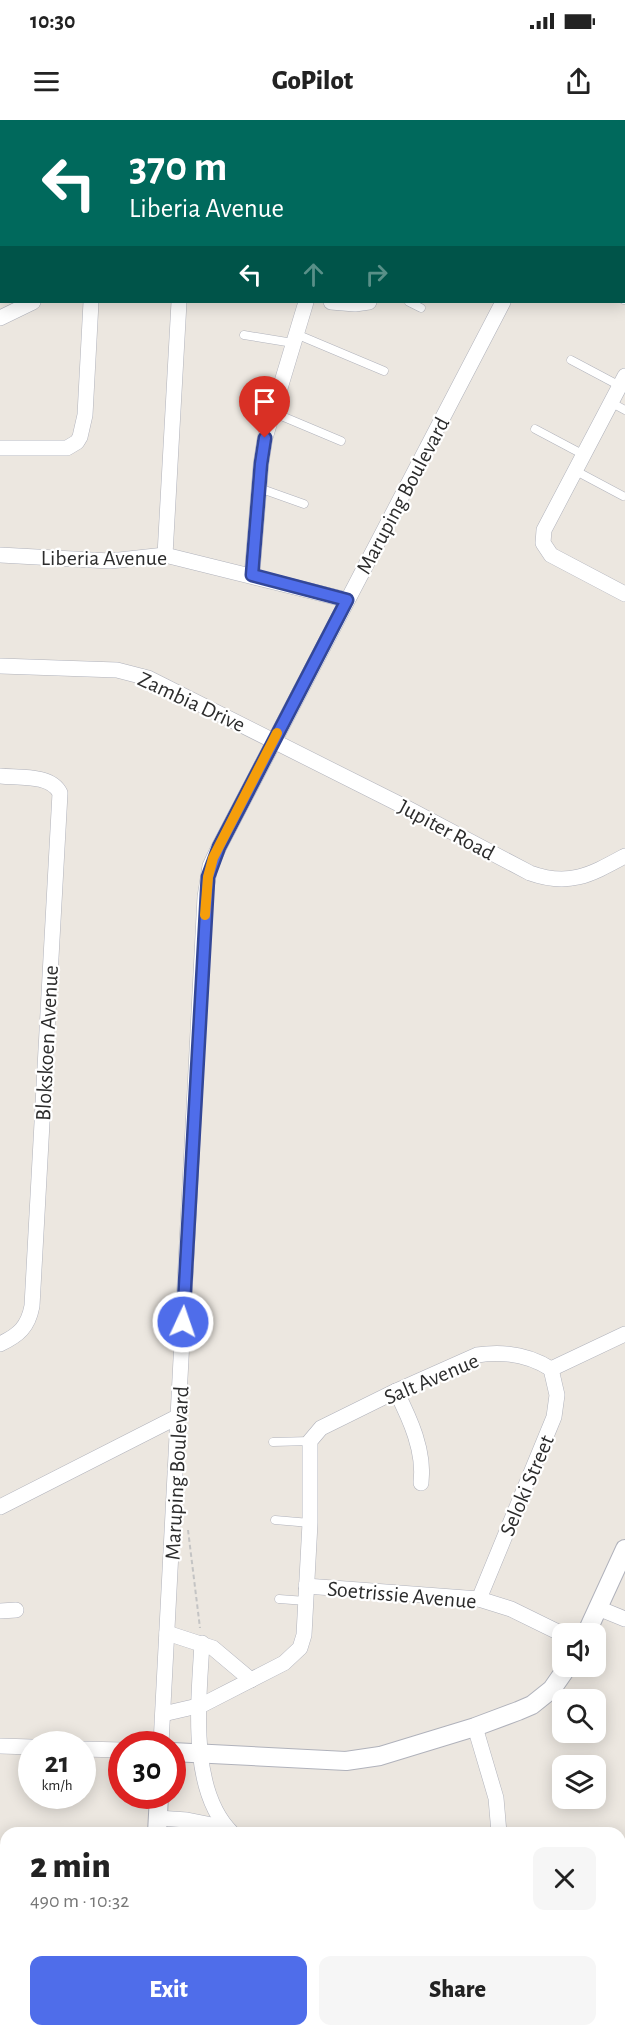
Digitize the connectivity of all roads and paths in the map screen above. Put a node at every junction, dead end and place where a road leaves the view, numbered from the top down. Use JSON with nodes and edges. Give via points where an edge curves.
{"nodes":[{"id":1,"x":31,"y":303,"type":"edge"},
{"id":2,"x":91,"y":303,"type":"edge"},
{"id":3,"x":179,"y":303,"type":"edge"},
{"id":4,"x":306,"y":303,"type":"edge"},
{"id":5,"x":343,"y":303,"type":"edge"},
{"id":6,"x":362,"y":303,"type":"edge"},
{"id":7,"x":411,"y":303,"type":"edge"},
{"id":8,"x":502,"y":303,"type":"edge"},
{"id":9,"x":421,"y":308,"type":"dead end"},
{"id":10,"x":0,"y":318,"type":"edge"},
{"id":11,"x":244,"y":335,"type":"dead end"},
{"id":12,"x":294,"y":339,"type":"junction"},
{"id":13,"x":571,"y":360,"type":"dead end"},
{"id":14,"x":384,"y":371,"type":"dead end"},
{"id":15,"x":623,"y":381,"type":"edge"},
{"id":16,"x":618,"y":406,"type":"edge"},
{"id":17,"x":272,"y":412,"type":"junction"},
{"id":18,"x":535,"y":429,"type":"dead end"},
{"id":19,"x":341,"y":441,"type":"dead end"},
{"id":20,"x":0,"y":448,"type":"edge"},
{"id":21,"x":584,"y":455,"type":"junction"},
{"id":22,"x":576,"y":471,"type":"junction"},
{"id":23,"x":259,"y":488,"type":"junction"},
{"id":24,"x":623,"y":496,"type":"dead end"},
{"id":25,"x":304,"y":504,"type":"dead end"},
{"id":26,"x":0,"y":555,"type":"edge"},
{"id":27,"x":165,"y":555,"type":"junction"},
{"id":28,"x":252,"y":575,"type":"junction"},
{"id":29,"x":625,"y":594,"type":"edge"},
{"id":30,"x":347,"y":600,"type":"junction"},
{"id":31,"x":0,"y":666,"type":"edge"},
{"id":32,"x":274,"y":740,"type":"junction"},
{"id":33,"x":0,"y":776,"type":"edge"},
{"id":34,"x":625,"y":856,"type":"edge"},
{"id":35,"x":625,"y":1334,"type":"edge"},
{"id":36,"x":0,"y":1344,"type":"edge"},
{"id":37,"x":551,"y":1369,"type":"junction"},
{"id":38,"x":396,"y":1391,"type":"junction"},
{"id":39,"x":179,"y":1416,"type":"junction"},
{"id":40,"x":309,"y":1441,"type":"junction"},
{"id":41,"x":273,"y":1442,"type":"dead end"},
{"id":42,"x":421,"y":1483,"type":"dead end"},
{"id":43,"x":0,"y":1507,"type":"edge"},
{"id":44,"x":275,"y":1520,"type":"dead end"},
{"id":45,"x":310,"y":1522,"type":"junction"},
{"id":46,"x":187,"y":1525,"type":"dead end"},
{"id":47,"x":625,"y":1549,"type":"edge"},
{"id":48,"x":306,"y":1594,"type":"junction"},
{"id":49,"x":279,"y":1599,"type":"dead end"},
{"id":50,"x":479,"y":1599,"type":"junction"},
{"id":51,"x":597,"y":1608,"type":"junction"},
{"id":52,"x":16,"y":1610,"type":"dead end"},
{"id":53,"x":0,"y":1611,"type":"edge"},
{"id":54,"x":625,"y":1619,"type":"edge"},
{"id":55,"x":591,"y":1623,"type":"edge"},
{"id":56,"x":552,"y":1629,"type":"edge"},
{"id":57,"x":167,"y":1633,"type":"junction"},
{"id":58,"x":202,"y":1643,"type":"junction"},
{"id":59,"x":560,"y":1677,"type":"edge"},
{"id":60,"x":251,"y":1680,"type":"junction"},
{"id":61,"x":199,"y":1706,"type":"junction"},
{"id":62,"x":163,"y":1714,"type":"junction"},
{"id":63,"x":475,"y":1727,"type":"junction"},
{"id":64,"x":162,"y":1731,"type":"edge"},
{"id":65,"x":0,"y":1746,"type":"edge"},
{"id":66,"x":18,"y":1747,"type":"edge"},
{"id":67,"x":186,"y":1753,"type":"edge"},
{"id":68,"x":200,"y":1754,"type":"junction"},
{"id":69,"x":158,"y":1809,"type":"edge"},
{"id":70,"x":157,"y":1826,"type":"edge"},
{"id":71,"x":214,"y":1827,"type":"edge"},
{"id":72,"x":227,"y":1827,"type":"edge"},
{"id":73,"x":498,"y":1827,"type":"edge"}],
"edges":[{"from":1,"to":10,"type":"street"},
{"from":2,"to":20,"type":"street","via":[[85,415],[77,442],[67,448]]},
{"from":3,"to":27,"type":"street"},
{"from":4,"to":12,"type":"street"},
{"from":5,"to":6,"type":"street"},
{"from":7,"to":9,"type":"lane"},
{"from":8,"to":30,"type":"street","name":"Maruping Boulevard"},
{"from":11,"to":12,"type":"lane"},
{"from":12,"to":14,"type":"lane"},
{"from":12,"to":17,"type":"street"},
{"from":13,"to":15,"type":"lane"},
{"from":15,"to":16,"type":"street"},
{"from":16,"to":21,"type":"street"},
{"from":17,"to":19,"type":"lane"},
{"from":17,"to":23,"type":"street"},
{"from":18,"to":21,"type":"lane"},
{"from":21,"to":22,"type":"street"},
{"from":22,"to":24,"type":"lane"},
{"from":22,"to":29,"type":"street","via":[[544,530],[543,543],[551,555]]},
{"from":23,"to":25,"type":"lane"},
{"from":23,"to":28,"type":"street"},
{"from":26,"to":27,"type":"street","name":"Liberia Avenue","via":[[110,561]]},
{"from":27,"to":28,"type":"street","name":"Liberia Avenue"},
{"from":28,"to":30,"type":"street","name":"Liberia Avenue"},
{"from":30,"to":32,"type":"street","name":"Maruping Boulevard"},
{"from":31,"to":32,"type":"street","name":"Zambia Drive","via":[[137,674]]},
{"from":32,"to":34,"type":"street","name":"Jupiter Road","via":[[547,879],[569,880],[590,874]]},
{"from":32,"to":39,"type":"street","name":"Maruping Boulevard","via":[[213,858],[208,877]]},
{"from":33,"to":36,"type":"street","name":"Blokskoen Avenue","via":[[48,782],[60,793],[33,1296],[24,1329]]},
{"from":35,"to":37,"type":"street"},
{"from":37,"to":38,"type":"street","name":"Salt Avenue","via":[[516,1355],[488,1353]]},
{"from":37,"to":50,"type":"street","name":"Seloki Street","via":[[557,1395],[554,1417]]},
{"from":38,"to":40,"type":"street","name":"Salt Avenue","via":[[321,1428]]},
{"from":38,"to":42,"type":"street","via":[[419,1451]]},
{"from":39,"to":43,"type":"street"},
{"from":39,"to":57,"type":"street","name":"Maruping Boulevard"},
{"from":40,"to":41,"type":"lane"},
{"from":40,"to":45,"type":"street"},
{"from":44,"to":45,"type":"lane"},
{"from":45,"to":48,"type":"street"},
{"from":46,"to":58,"type":"path"},
{"from":47,"to":51,"type":"street"},
{"from":48,"to":49,"type":"lane"},
{"from":48,"to":50,"type":"street","name":"Soetrissie Avenue"},
{"from":48,"to":60,"type":"street","via":[[300,1648],[284,1664]]},
{"from":50,"to":56,"type":"street","name":"Soetrissie Avenue","via":[[500,1604]]},
{"from":51,"to":54,"type":"street"},
{"from":51,"to":55,"type":"street"},
{"from":52,"to":53,"type":"street"},
{"from":57,"to":58,"type":"street"},
{"from":57,"to":62,"type":"street","name":"Maruping Boulevard"},
{"from":58,"to":60,"type":"street"},
{"from":58,"to":61,"type":"street"},
{"from":59,"to":63,"type":"street","via":[[532,1705]]},
{"from":60,"to":61,"type":"street"},
{"from":61,"to":62,"type":"street"},
{"from":61,"to":68,"type":"street"},
{"from":62,"to":64,"type":"street","name":"Maruping Boulevard"},
{"from":63,"to":68,"type":"street","via":[[380,1756],[346,1761]]},
{"from":63,"to":73,"type":"street","via":[[496,1798]]},
{"from":65,"to":66,"type":"street"},
{"from":67,"to":68,"type":"street"},
{"from":68,"to":72,"type":"street","via":[[212,1801]]},
{"from":69,"to":70,"type":"street"},
{"from":70,"to":71,"type":"street","via":[[187,1820]]}]}
